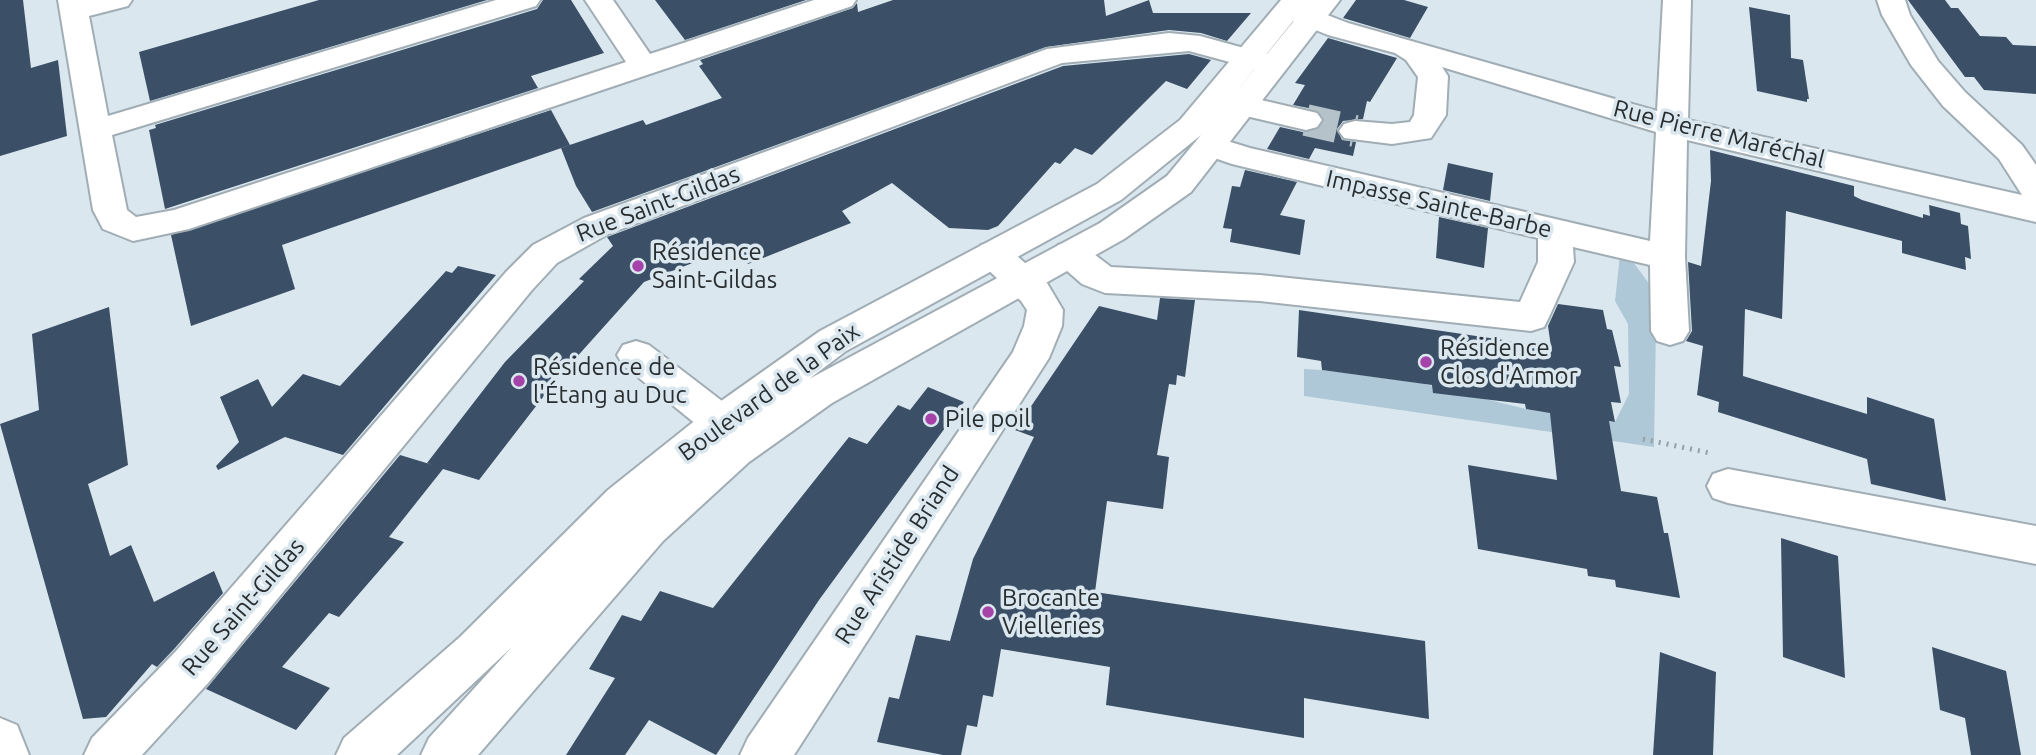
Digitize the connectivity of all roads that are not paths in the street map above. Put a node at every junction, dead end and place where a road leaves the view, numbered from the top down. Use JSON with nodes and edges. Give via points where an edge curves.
{"nodes":[{"id":1,"x":117,"y":0,"type":"edge"},
{"id":2,"x":526,"y":0,"type":"edge"},
{"id":3,"x":599,"y":0,"type":"edge"},
{"id":4,"x":842,"y":0,"type":"edge"},
{"id":5,"x":1677,"y":0,"type":"edge"},
{"id":6,"x":1891,"y":0,"type":"edge"},
{"id":7,"x":1311,"y":5,"type":"edge"},
{"id":8,"x":73,"y":6,"type":"edge"},
{"id":9,"x":1405,"y":47,"type":"junction"},
{"id":10,"x":1261,"y":61,"type":"junction"},
{"id":11,"x":644,"y":66,"type":"junction"},
{"id":12,"x":1247,"y":101,"type":"junction"},
{"id":13,"x":1306,"y":120,"type":"tunnel mouth"},
{"id":14,"x":1672,"y":126,"type":"junction"},
{"id":15,"x":95,"y":130,"type":"junction"},
{"id":16,"x":1355,"y":131,"type":"tunnel mouth"},
{"id":17,"x":1211,"y":146,"type":"junction"},
{"id":18,"x":2036,"y":191,"type":"edge"},
{"id":19,"x":2036,"y":210,"type":"edge"},
{"id":20,"x":1555,"y":231,"type":"junction"},
{"id":21,"x":1070,"y":254,"type":"junction"},
{"id":22,"x":1667,"y":257,"type":"junction"},
{"id":23,"x":1007,"y":268,"type":"junction"},
{"id":24,"x":1670,"y":331,"type":"dead end"},
{"id":25,"x":636,"y":355,"type":"dead end"},
{"id":26,"x":721,"y":422,"type":"junction"},
{"id":27,"x":1728,"y":486,"type":"dead end"},
{"id":28,"x":2036,"y":545,"type":"edge"},
{"id":29,"x":477,"y":652,"type":"junction"},
{"id":30,"x":0,"y":742,"type":"edge"},
{"id":31,"x":4,"y":755,"type":"edge"},
{"id":32,"x":108,"y":755,"type":"edge"},
{"id":33,"x":361,"y":755,"type":"edge"},
{"id":34,"x":400,"y":755,"type":"edge"},
{"id":35,"x":446,"y":755,"type":"edge"},
{"id":36,"x":765,"y":755,"type":"edge"}],
"edges":[{"from":1,"to":8,"type":"street"},
{"from":2,"to":15,"type":"street"},
{"from":3,"to":11,"type":"street"},
{"from":4,"to":11,"type":"street"},
{"from":5,"to":14,"type":"street"},
{"from":6,"to":18,"type":"street","via":[[1926,65],[1954,99],[2011,152]]},
{"from":7,"to":9,"type":"street","name":"Rue Pierre Maréchal"},
{"from":7,"to":10,"type":"street"},
{"from":8,"to":15,"type":"street"},
{"from":9,"to":14,"type":"street","name":"Rue Pierre Maréchal"},
{"from":9,"to":16,"type":"street","via":[[1433,76],[1425,125],[1420,131],[1406,133]]},
{"from":10,"to":12,"type":"street","name":"Boulevard de la Paix"},
{"from":10,"to":23,"type":"street","name":"Boulevard de la Paix","via":[[1151,161]]},
{"from":10,"to":32,"type":"street","name":"Rue Saint-Gildas","via":[[1190,41],[1057,55],[566,240],[519,281],[193,666]]},
{"from":11,"to":15,"type":"street","via":[[147,228],[133,229],[115,221]]},
{"from":12,"to":13,"type":"street"},
{"from":12,"to":17,"type":"street","name":"Boulevard de la Paix"},
{"from":14,"to":19,"type":"street","name":"Rue Pierre Maréchal"},
{"from":14,"to":22,"type":"street"},
{"from":17,"to":20,"type":"street","name":"Impasse Sainte-Barbe","via":[[1243,158]]},
{"from":17,"to":21,"type":"street","name":"Boulevard de la Paix","via":[[1179,184],[1149,207]]},
{"from":20,"to":21,"type":"street","via":[[1556,262],[1531,317],[1260,288],[1133,283],[1095,275]]},
{"from":20,"to":22,"type":"street","name":"Impasse Sainte-Barbe"},
{"from":21,"to":23,"type":"street","name":"Boulevard de la Paix"},
{"from":22,"to":24,"type":"street"},
{"from":23,"to":26,"type":"street","name":"Boulevard de la Paix","via":[[833,341]]},
{"from":23,"to":35,"type":"street","name":"Boulevard de la Paix","via":[[735,450],[648,528]]},
{"from":23,"to":36,"type":"street","name":"Rue Aristide Briand","via":[[1034,292],[1045,310],[1030,358]]},
{"from":25,"to":26,"type":"street"},
{"from":26,"to":29,"type":"street","name":"Boulevard de la Paix","via":[[623,503]]},
{"from":27,"to":28,"type":"street"},
{"from":29,"to":33,"type":"street","name":"Boulevard de la Paix"},
{"from":29,"to":34,"type":"street"},
{"from":30,"to":31,"type":"street"}]}
